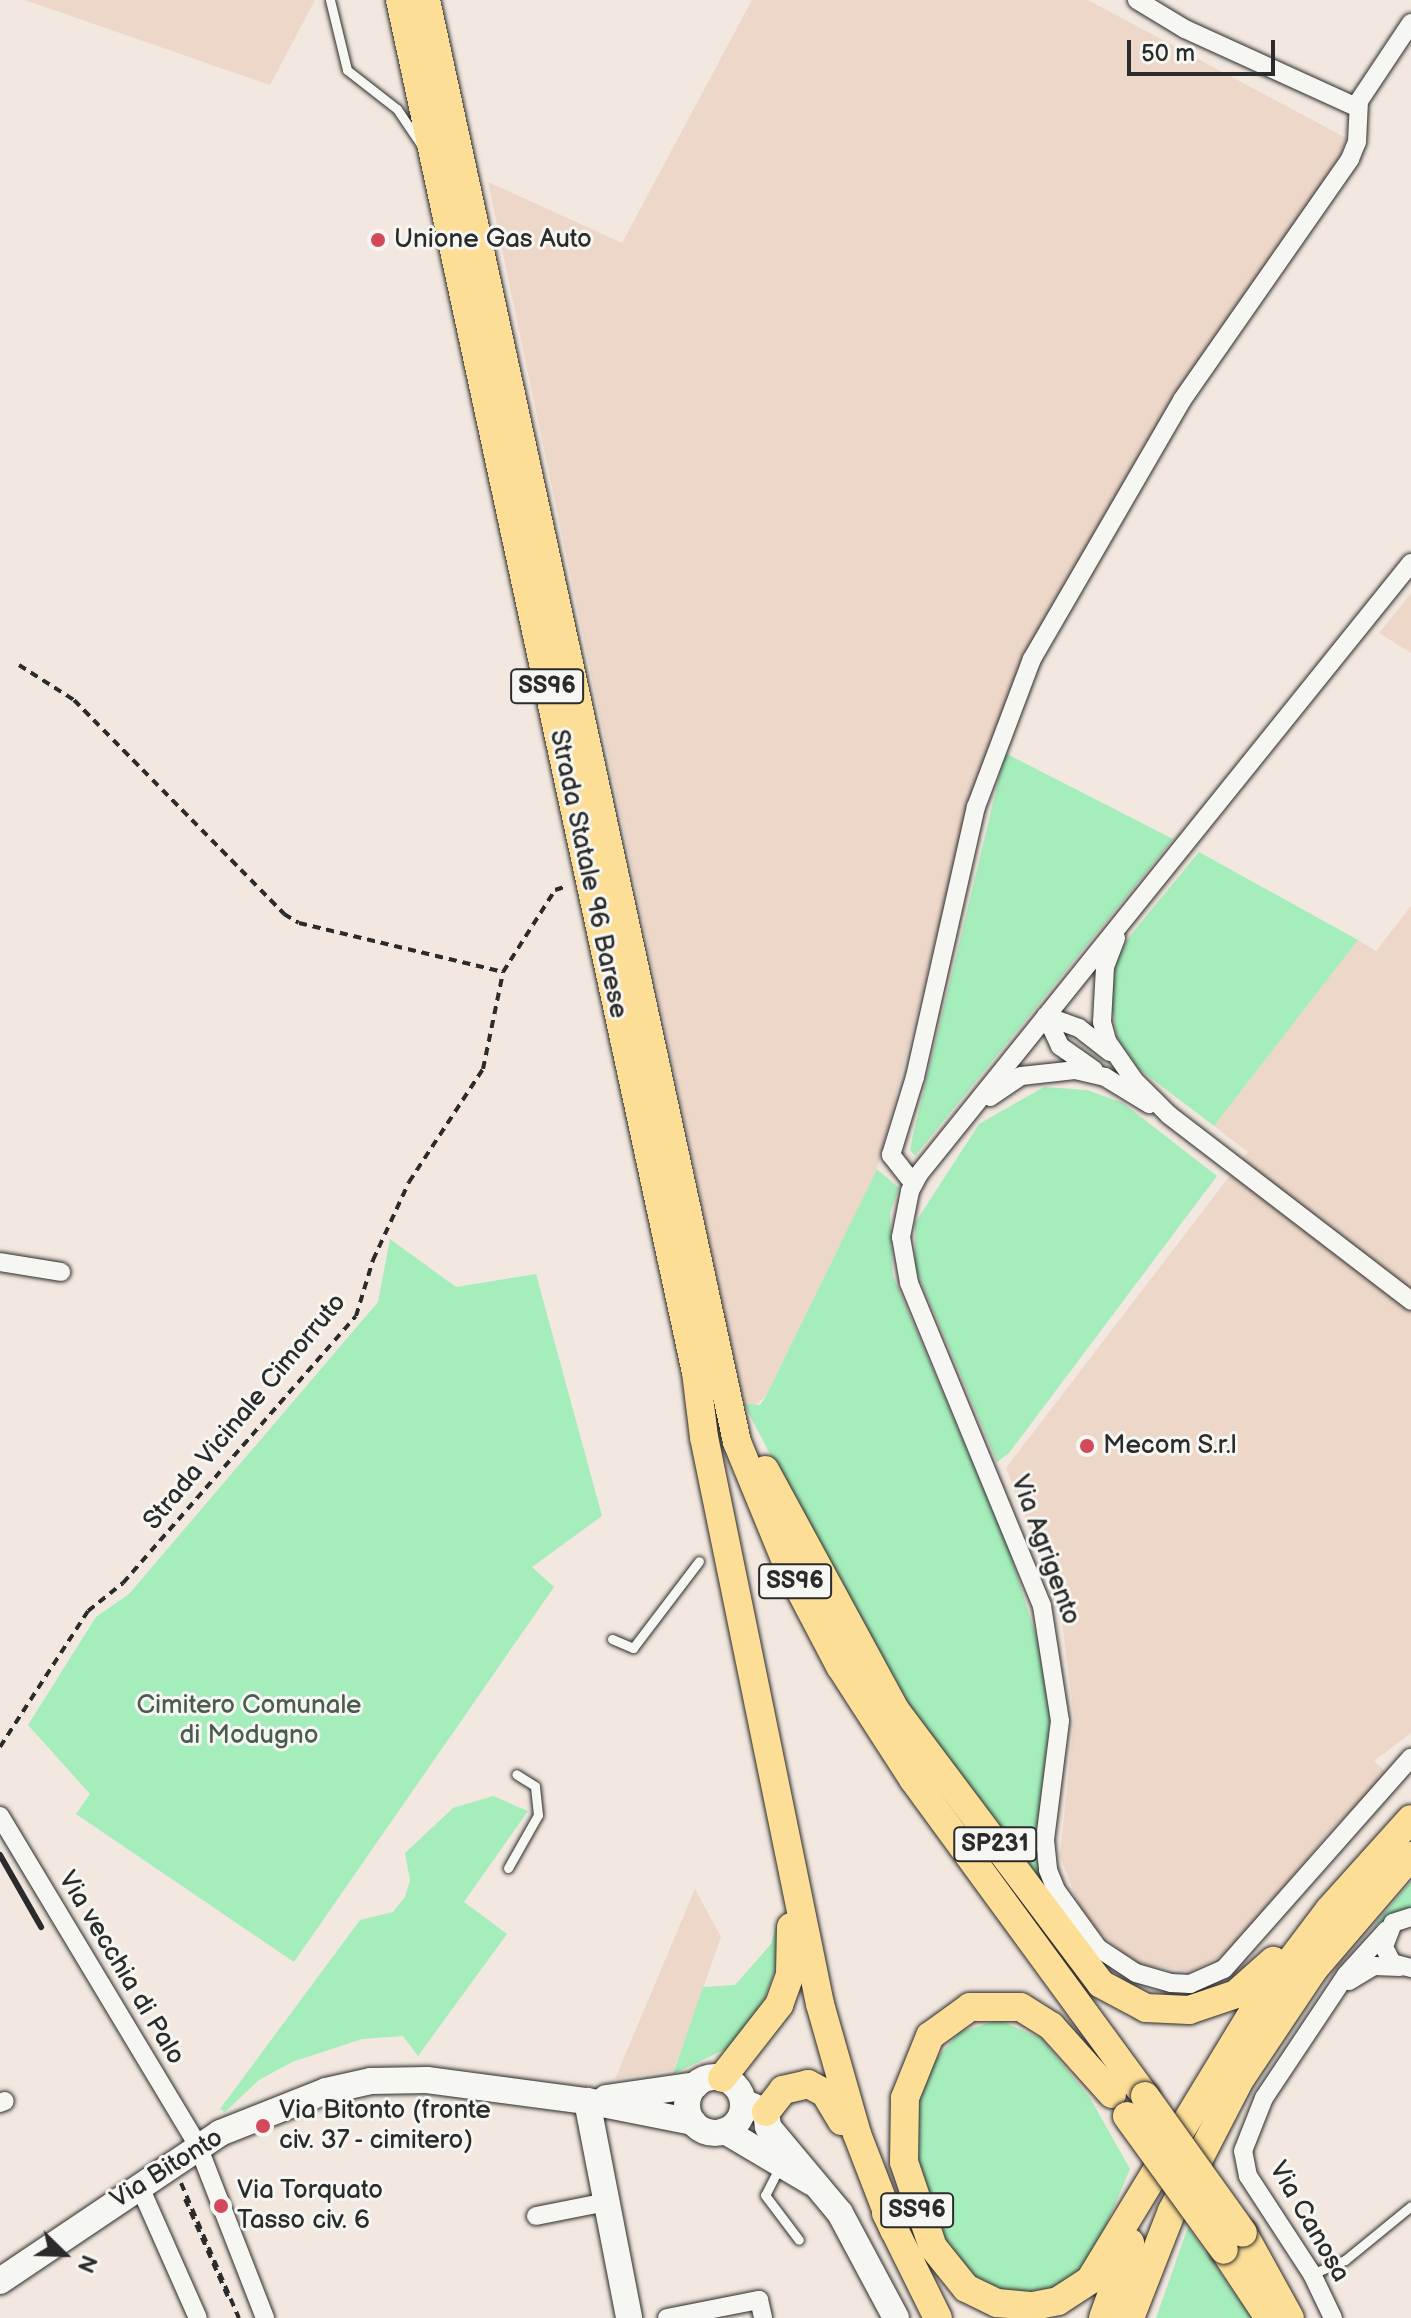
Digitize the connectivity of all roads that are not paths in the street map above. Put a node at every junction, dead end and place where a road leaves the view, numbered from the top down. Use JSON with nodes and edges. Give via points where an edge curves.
{"nodes":[{"id":1,"x":330,"y":0,"type":"edge"},
{"id":2,"x":400,"y":0,"type":"edge"},
{"id":3,"x":426,"y":0,"type":"edge"},
{"id":4,"x":1137,"y":0,"type":"edge"},
{"id":5,"x":1411,"y":23,"type":"edge"},
{"id":6,"x":1358,"y":108,"type":"junction"},
{"id":7,"x":438,"y":169,"type":"junction"},
{"id":8,"x":1411,"y":563,"type":"edge"},
{"id":9,"x":1127,"y":913,"type":"junction"},
{"id":10,"x":1046,"y":1016,"type":"junction"},
{"id":11,"x":1118,"y":1060,"type":"junction"},
{"id":12,"x":1105,"y":1077,"type":"junction"},
{"id":13,"x":1169,"y":1115,"type":"junction"},
{"id":14,"x":959,"y":1124,"type":"junction"},
{"id":15,"x":913,"y":1183,"type":"junction"},
{"id":16,"x":0,"y":1262,"type":"edge"},
{"id":17,"x":61,"y":1272,"type":"dead end"},
{"id":18,"x":1411,"y":1301,"type":"edge"},
{"id":19,"x":708,"y":1368,"type":"junction"},
{"id":20,"x":699,"y":1561,"type":"dead end"},
{"id":21,"x":612,"y":1639,"type":"dead end"},
{"id":22,"x":1411,"y":1758,"type":"edge"},
{"id":23,"x":772,"y":1767,"type":"junction"},
{"id":24,"x":516,"y":1774,"type":"dead end"},
{"id":25,"x":0,"y":1816,"type":"edge"},
{"id":26,"x":1407,"y":1824,"type":"edge"},
{"id":27,"x":1411,"y":1856,"type":"edge"},
{"id":28,"x":508,"y":1868,"type":"dead end"},
{"id":29,"x":1410,"y":1917,"type":"edge"},
{"id":30,"x":1387,"y":1930,"type":"junction"},
{"id":31,"x":1408,"y":1969,"type":"edge"},
{"id":32,"x":1337,"y":1991,"type":"junction"},
{"id":33,"x":709,"y":2082,"type":"junction"},
{"id":34,"x":587,"y":2101,"type":"junction"},
{"id":35,"x":1128,"y":2102,"type":"junction"},
{"id":36,"x":754,"y":2107,"type":"junction"},
{"id":37,"x":693,"y":2122,"type":"junction"},
{"id":38,"x":725,"y":2131,"type":"junction"},
{"id":39,"x":1193,"y":2138,"type":"junction"},
{"id":40,"x":198,"y":2146,"type":"junction"},
{"id":41,"x":779,"y":2168,"type":"junction"},
{"id":42,"x":139,"y":2185,"type":"junction"},
{"id":43,"x":822,"y":2188,"type":"junction"},
{"id":44,"x":607,"y":2202,"type":"junction"},
{"id":45,"x":1411,"y":2206,"type":"edge"},
{"id":46,"x":536,"y":2216,"type":"dead end"},
{"id":47,"x":894,"y":2230,"type":"junction"},
{"id":48,"x":799,"y":2240,"type":"dead end"},
{"id":49,"x":1234,"y":2241,"type":"junction"},
{"id":50,"x":1158,"y":2243,"type":"junction"},
{"id":51,"x":1312,"y":2274,"type":"junction"},
{"id":52,"x":0,"y":2281,"type":"edge"},
{"id":53,"x":761,"y":2309,"type":"edge"},
{"id":54,"x":198,"y":2318,"type":"edge"},
{"id":55,"x":265,"y":2318,"type":"edge"},
{"id":56,"x":629,"y":2318,"type":"edge"},
{"id":57,"x":667,"y":2318,"type":"edge"},
{"id":58,"x":896,"y":2318,"type":"edge"},
{"id":59,"x":938,"y":2318,"type":"edge"},
{"id":60,"x":1103,"y":2318,"type":"edge"},
{"id":61,"x":1130,"y":2318,"type":"edge"},
{"id":62,"x":1140,"y":2318,"type":"edge"},
{"id":63,"x":1269,"y":2318,"type":"edge"},
{"id":64,"x":1290,"y":2318,"type":"edge"},
{"id":65,"x":1333,"y":2318,"type":"edge"}],
"edges":[{"from":1,"to":7,"type":"lane","via":[[347,70],[397,109]]},
{"from":2,"to":7,"type":"main road","name":"Strada Statale 96 Barese","number":"SS96"},
{"from":3,"to":19,"type":"main road","name":"Strada Statale 96 Barese","number":"SS96"},
{"from":4,"to":6,"type":"street","via":[[1185,29]]},
{"from":5,"to":6,"type":"street","via":[[1367,86]]},
{"from":6,"to":15,"type":"street","via":[[1357,142],[1350,159],[1182,400],[1052,618],[1001,732],[976,807],[918,1062],[891,1155]]},
{"from":7,"to":19,"type":"main road","name":"Strada Statale 96 Barese","number":"SS96","via":[[588,879]]},
{"from":8,"to":9,"type":"street"},
{"from":9,"to":10,"type":"street"},
{"from":9,"to":11,"type":"street","via":[[1105,967],[1101,993],[1107,1041]]},
{"from":10,"to":11,"type":"street","via":[[1079,1028]]},
{"from":10,"to":12,"type":"street","via":[[1060,1046]]},
{"from":10,"to":14,"type":"street"},
{"from":11,"to":13,"type":"street"},
{"from":12,"to":13,"type":"street"},
{"from":12,"to":14,"type":"street","via":[[1075,1070],[1021,1076]]},
{"from":13,"to":18,"type":"street"},
{"from":14,"to":15,"type":"street"},
{"from":15,"to":22,"type":"street","name":"Via Agrigento","via":[[901,1237],[909,1283],[1034,1583],[1051,1638],[1060,1721],[1045,1840],[1048,1870],[1056,1890],[1098,1948],[1136,1973],[1171,1983],[1190,1984],[1224,1969]]},
{"from":16,"to":17,"type":"street"},
{"from":19,"to":23,"type":"main road","number":"SS96","via":[[704,1437]]},
{"from":19,"to":26,"type":"main road","number":"SP231","via":[[896,1711],[1093,1976],[1110,1991],[1165,2011],[1204,2008],[1236,1994]]},
{"from":19,"to":35,"type":"main road","number":"SS96","via":[[789,1569],[840,1666]]},
{"from":20,"to":21,"type":"lane","via":[[633,1648]]},
{"from":23,"to":33,"type":"main road","via":[[792,1930],[790,1974],[767,2026]]},
{"from":23,"to":47,"type":"main road","number":"SS96","via":[[834,2062]]},
{"from":24,"to":28,"type":"lane","via":[[535,1786],[538,1815]]},
{"from":25,"to":40,"type":"street","name":"Via vecchia di Palo"},
{"from":26,"to":39,"type":"main road","number":"SP231","via":[[1276,1979]]},
{"from":27,"to":39,"type":"main road","via":[[1314,1969]]},
{"from":29,"to":30,"type":"street"},
{"from":30,"to":31,"type":"street","via":[[1387,1956]]},
{"from":30,"to":32,"type":"street"},
{"from":31,"to":32,"type":"street","via":[[1374,1966]]},
{"from":32,"to":51,"type":"street","name":"Via Canosa","via":[[1264,2098],[1243,2151],[1248,2176]]},
{"from":33,"to":34,"type":"street","name":"Via Bitonto"},
{"from":33,"to":36,"type":"street","via":[[734,2084]]},
{"from":33,"to":37,"type":"street","via":[[687,2103]]},
{"from":34,"to":37,"type":"street","name":"Via Bitonto"},
{"from":34,"to":40,"type":"street","name":"Via Bitonto","via":[[464,2084],[371,2081],[294,2102]]},
{"from":34,"to":44,"type":"street"},
{"from":35,"to":39,"type":"main road","number":"SS96","via":[[1051,2026],[1020,2007],[970,2007],[930,2036],[905,2098],[904,2162],[933,2247],[966,2288],[988,2300],[1026,2307],[1058,2301],[1080,2289]]},
{"from":35,"to":49,"type":"main road","number":"SS96","bridge":true},
{"from":36,"to":38,"type":"street"},
{"from":36,"to":43,"type":"street"},
{"from":36,"to":47,"type":"main road","via":[[792,2086],[808,2084],[825,2093]]},
{"from":37,"to":38,"type":"street","via":[[707,2132]]},
{"from":38,"to":41,"type":"street"},
{"from":39,"to":50,"type":"main road"},
{"from":39,"to":60,"type":"main road","via":[[1140,2220]]},
{"from":40,"to":42,"type":"street","name":"Via Bitonto"},
{"from":40,"to":55,"type":"street","name":"Via vecchia di Palo"},
{"from":41,"to":43,"type":"street"},
{"from":41,"to":48,"type":"lane","via":[[765,2195]]},
{"from":42,"to":52,"type":"street","name":"Via Bitonto"},
{"from":42,"to":54,"type":"street"},
{"from":43,"to":58,"type":"street","via":[[875,2270]]},
{"from":44,"to":46,"type":"street"},
{"from":44,"to":56,"type":"street"},
{"from":45,"to":51,"type":"lane","via":[[1345,2260]]},
{"from":47,"to":59,"type":"main road","number":"SS96"},
{"from":49,"to":63,"type":"main road","number":"SS96"},
{"from":49,"to":64,"type":"main road","number":"SS96"},
{"from":50,"to":61,"type":"main road"},
{"from":50,"to":62,"type":"main road"},
{"from":51,"to":65,"type":"street","name":"Via Canosa"},
{"from":53,"to":57,"type":"street"}]}
